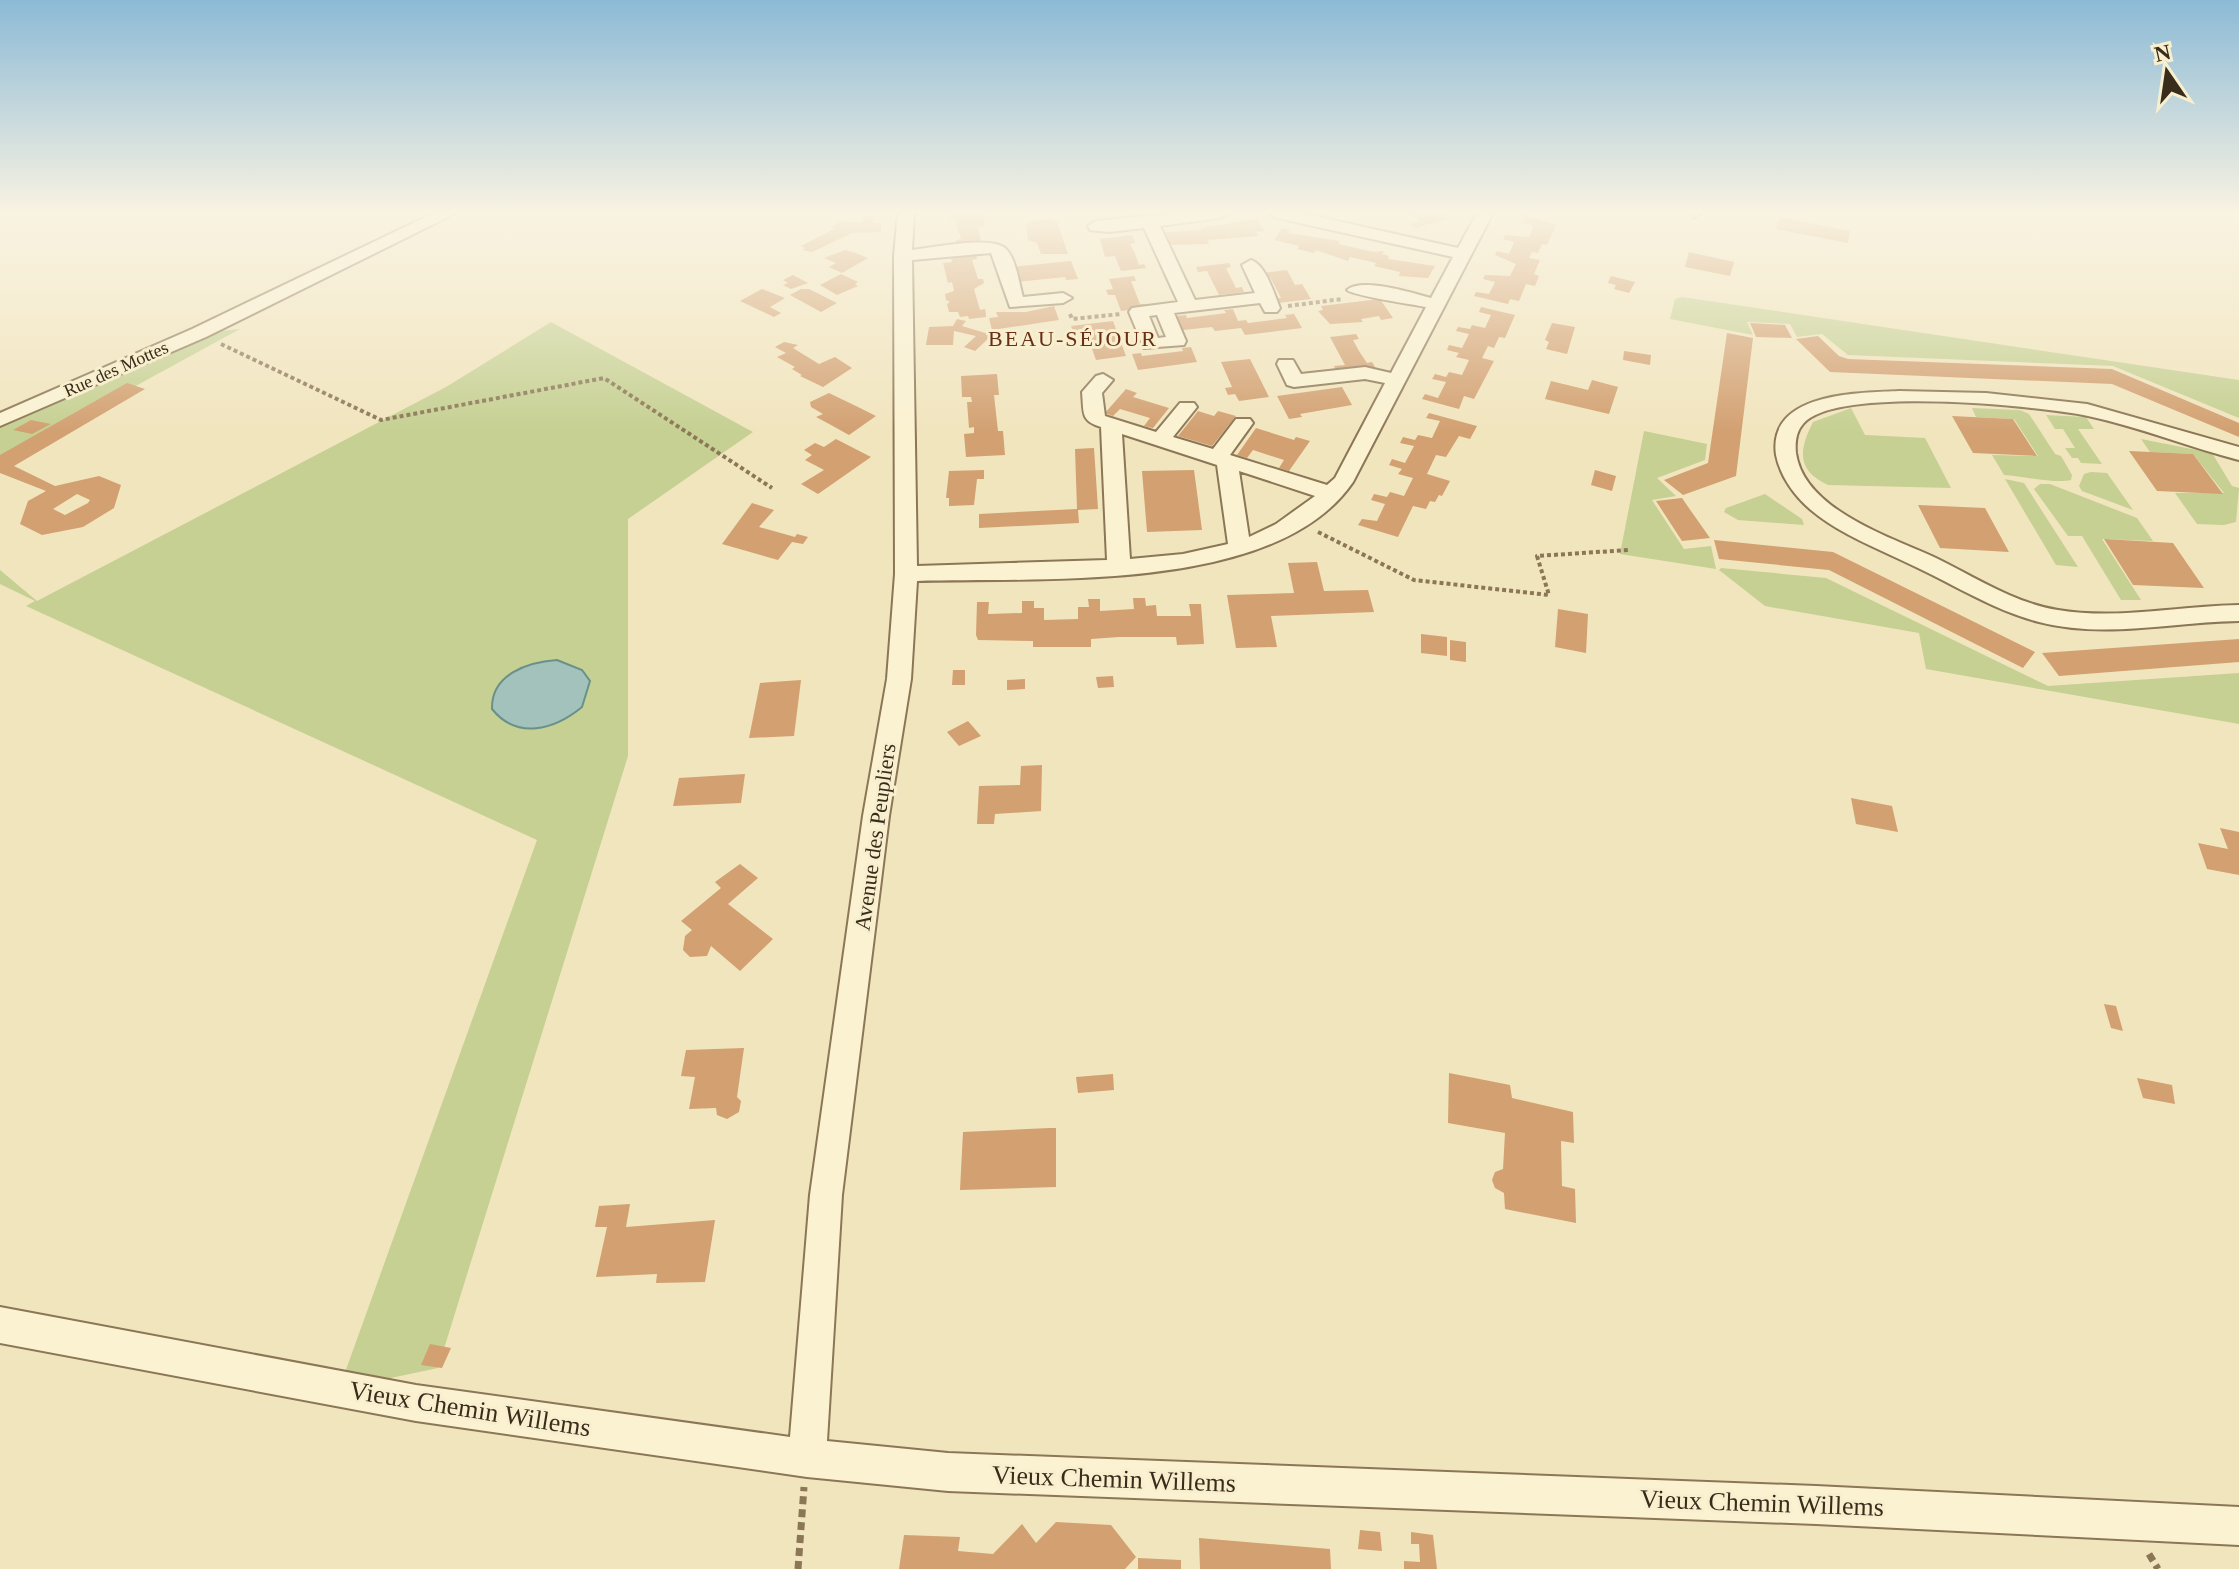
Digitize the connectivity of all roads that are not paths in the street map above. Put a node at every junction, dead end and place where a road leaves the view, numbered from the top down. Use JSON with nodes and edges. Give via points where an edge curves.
{"nodes":[{"id":1,"x":296,"y":286,"type":"edge"},
{"id":2,"x":903,"y":286,"type":"edge"},
{"id":3,"x":1011,"y":286,"type":"edge"},
{"id":4,"x":1180,"y":286,"type":"edge"},
{"id":5,"x":1261,"y":286,"type":"edge"},
{"id":6,"x":1445,"y":286,"type":"edge"},
{"id":7,"x":1356,"y":290,"type":"road end"},
{"id":8,"x":1063,"y":298,"type":"road end"},
{"id":9,"x":1435,"y":304,"type":"junction"},
{"id":10,"x":1189,"y":306,"type":"junction"},
{"id":11,"x":1163,"y":309,"type":"junction"},
{"id":12,"x":1286,"y":364,"type":"dead end"},
{"id":13,"x":1103,"y":380,"type":"dead end"},
{"id":14,"x":1397,"y":380,"type":"junction"},
{"id":15,"x":1187,"y":407,"type":"dead end"},
{"id":16,"x":0,"y":420,"type":"edge"},
{"id":17,"x":1243,"y":423,"type":"dead end"},
{"id":18,"x":1111,"y":425,"type":"junction"},
{"id":19,"x":1160,"y":440,"type":"junction"},
{"id":20,"x":2239,"y":454,"type":"edge"},
{"id":21,"x":1222,"y":459,"type":"junction"},
{"id":22,"x":1332,"y":494,"type":"junction"},
{"id":23,"x":1240,"y":549,"type":"junction"},
{"id":24,"x":1119,"y":567,"type":"junction"},
{"id":25,"x":906,"y":574,"type":"junction"},
{"id":26,"x":2239,"y":613,"type":"edge"},
{"id":27,"x":0,"y":1325,"type":"edge"},
{"id":28,"x":807,"y":1458,"type":"junction"},
{"id":29,"x":2239,"y":1526,"type":"edge"}],
"edges":[{"from":1,"to":16,"type":"street","name":"Rue des Mottes"},
{"from":2,"to":25,"type":"street","name":"Avenue des Peupliers"},
{"from":3,"to":8,"type":"street","via":[[1016,303]]},
{"from":4,"to":10,"type":"street"},
{"from":5,"to":10,"type":"street","via":[[1269,303]]},
{"from":6,"to":9,"type":"street"},
{"from":7,"to":9,"type":"street"},
{"from":9,"to":14,"type":"street"},
{"from":10,"to":11,"type":"street"},
{"from":11,"to":11,"type":"street","via":[[1138,312],[1151,344],[1177,341]]},
{"from":12,"to":14,"type":"street","via":[[1294,381],[1365,373]]},
{"from":13,"to":18,"type":"street","via":[[1092,392],[1095,419]]},
{"from":14,"to":22,"type":"street"},
{"from":15,"to":19,"type":"street"},
{"from":17,"to":21,"type":"street"},
{"from":18,"to":19,"type":"street"},
{"from":18,"to":24,"type":"street"},
{"from":19,"to":21,"type":"street"},
{"from":20,"to":26,"type":"street","via":[[2069,407],[1889,396],[1847,399],[1808,410],[1790,428],[1784,452],[1797,481],[1831,514],[2028,610],[2107,622]]},
{"from":21,"to":22,"type":"street"},
{"from":21,"to":23,"type":"street"},
{"from":22,"to":23,"type":"street","via":[[1299,522]]},
{"from":23,"to":24,"type":"street","via":[[1166,565]]},
{"from":24,"to":25,"type":"street"},
{"from":25,"to":28,"type":"street","name":"Avenue des Peupliers","via":[[899,679],[826,1195]]},
{"from":27,"to":28,"type":"street","name":"Vieux Chemin Willems","via":[[416,1403]]},
{"from":28,"to":29,"type":"street","name":"Vieux Chemin Willems","via":[[948,1472]]}]}
